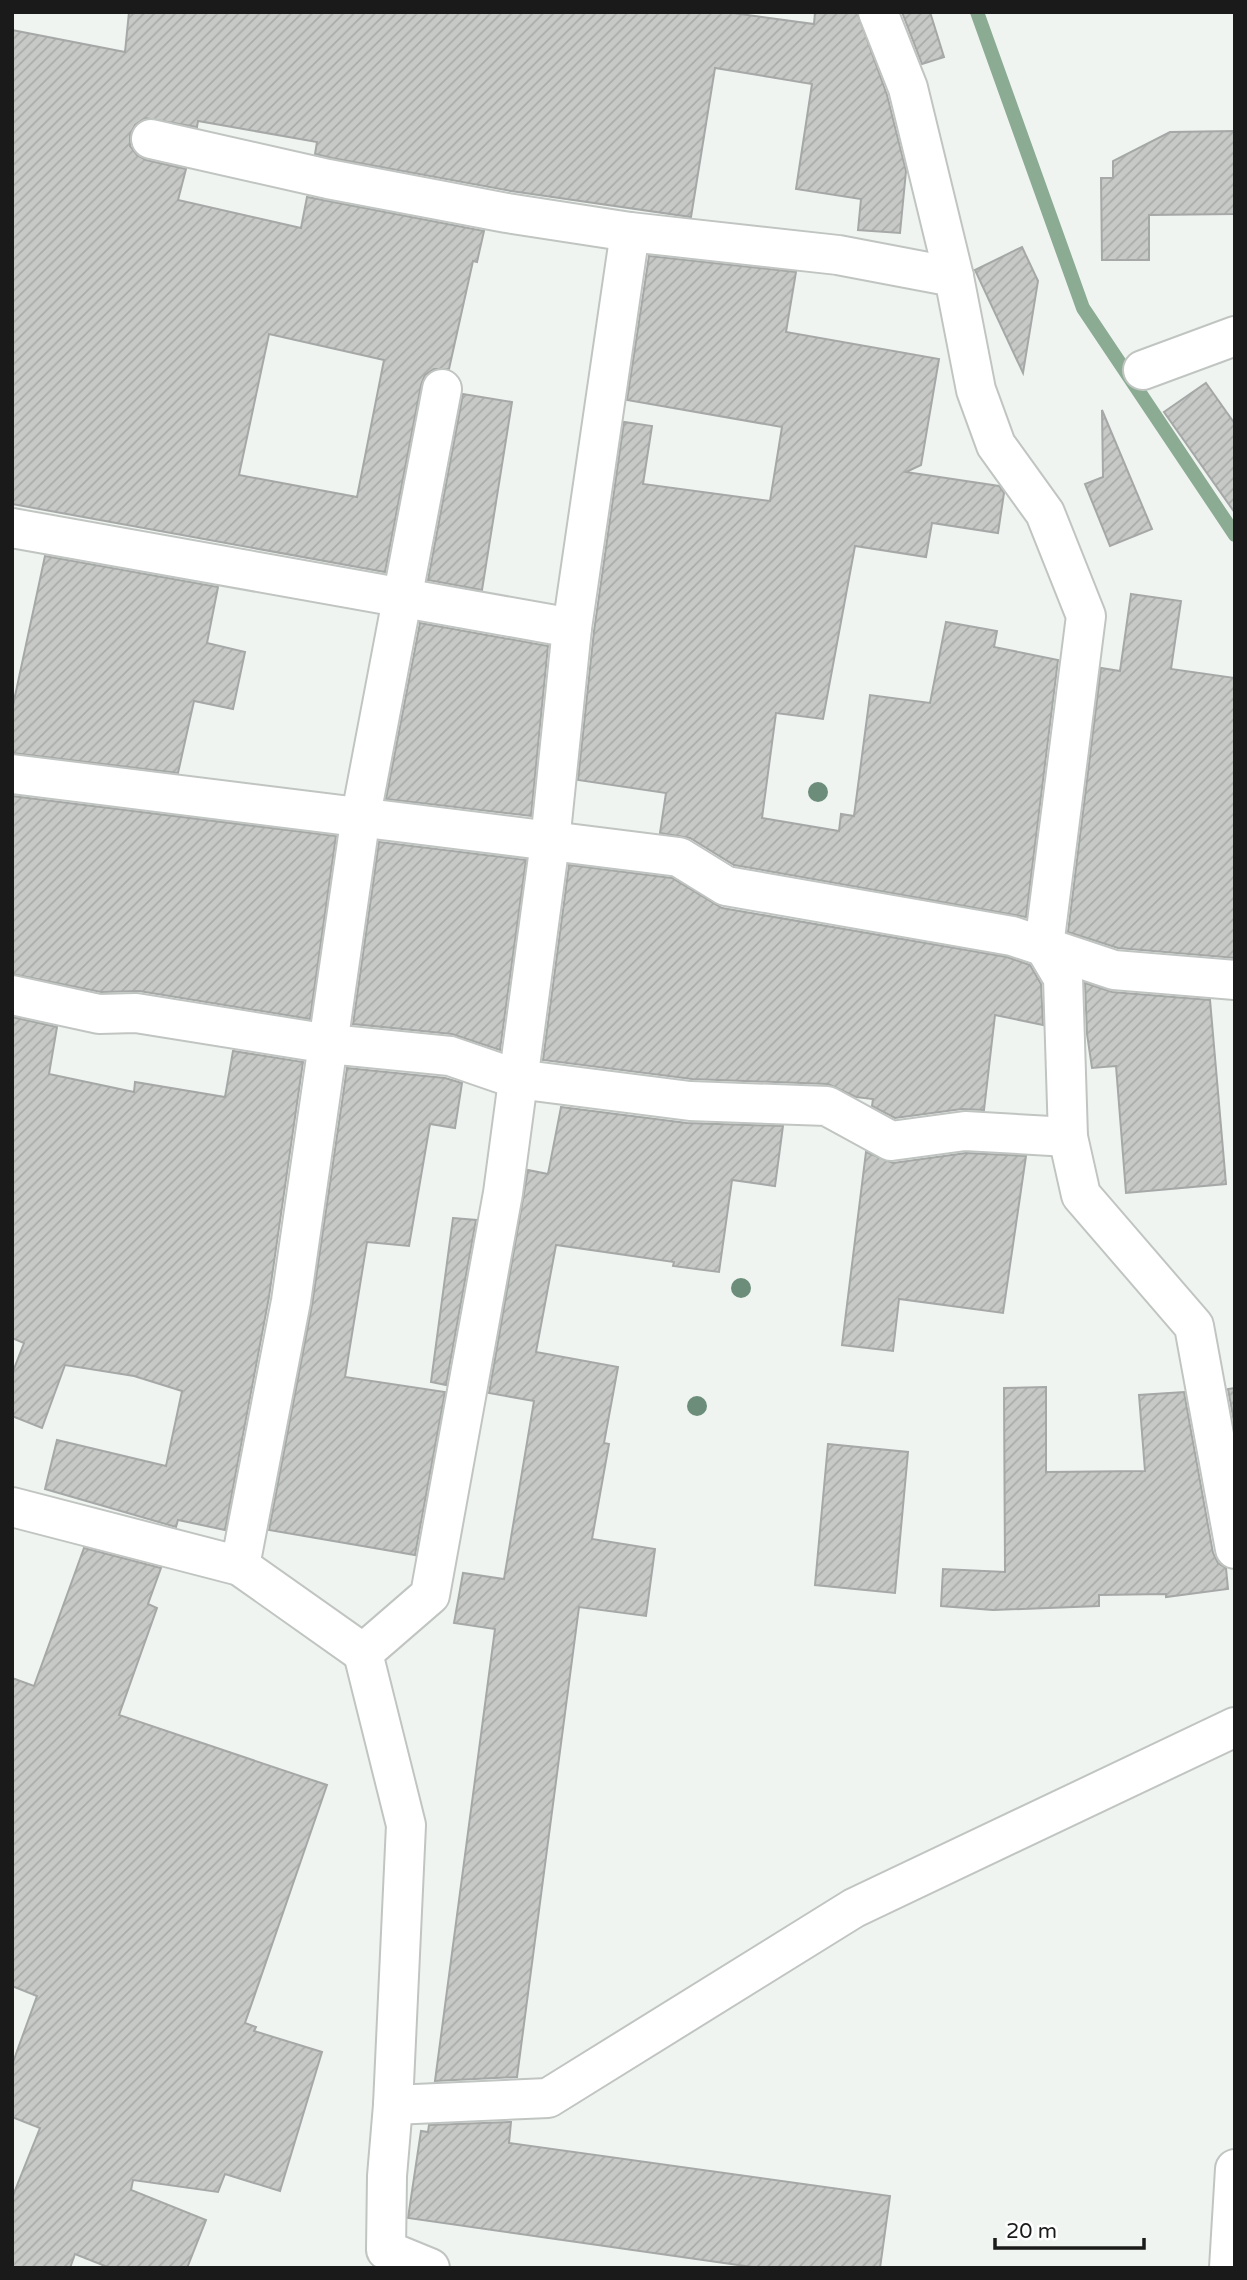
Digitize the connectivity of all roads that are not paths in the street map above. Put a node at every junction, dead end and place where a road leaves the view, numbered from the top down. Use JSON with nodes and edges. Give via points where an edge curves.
{"nodes":[{"id":1,"x":878,"y":12,"type":"edge"},
{"id":2,"x":151,"y":139,"type":"dead end"},
{"id":3,"x":630,"y":232,"type":"junction"},
{"id":4,"x":954,"y":277,"type":"junction"},
{"id":5,"x":1235,"y":336,"type":"edge"},
{"id":6,"x":1143,"y":370,"type":"dead end"},
{"id":7,"x":442,"y":389,"type":"dead end"},
{"id":8,"x":12,"y":528,"type":"edge"},
{"id":9,"x":402,"y":599,"type":"junction"},
{"id":10,"x":572,"y":628,"type":"junction"},
{"id":11,"x":12,"y":774,"type":"edge"},
{"id":12,"x":361,"y":815,"type":"junction"},
{"id":13,"x":550,"y":842,"type":"junction"},
{"id":14,"x":1044,"y":946,"type":"junction"},
{"id":15,"x":1235,"y":980,"type":"edge"},
{"id":16,"x":12,"y":995,"type":"edge"},
{"id":17,"x":329,"y":1044,"type":"junction"},
{"id":18,"x":517,"y":1079,"type":"junction"},
{"id":19,"x":1068,"y":1137,"type":"junction"},
{"id":20,"x":12,"y":1507,"type":"edge"},
{"id":21,"x":1235,"y":1549,"type":"edge"},
{"id":22,"x":240,"y":1566,"type":"junction"},
{"id":23,"x":363,"y":1653,"type":"junction"},
{"id":24,"x":1235,"y":1727,"type":"edge"},
{"id":25,"x":393,"y":2105,"type":"junction"},
{"id":26,"x":1235,"y":2169,"type":"edge"},
{"id":27,"x":430,"y":2268,"type":"edge"},
{"id":28,"x":1229,"y":2268,"type":"edge"}],
"edges":[{"from":1,"to":4,"type":"street","via":[[908,88]]},
{"from":2,"to":3,"type":"street","via":[[328,180]]},
{"from":3,"to":4,"type":"street","via":[[838,255]]},
{"from":3,"to":10,"type":"street"},
{"from":4,"to":14,"type":"street","via":[[976,390],[996,444],[1045,513],[1086,616]]},
{"from":5,"to":6,"type":"street"},
{"from":7,"to":9,"type":"street"},
{"from":8,"to":9,"type":"street"},
{"from":9,"to":10,"type":"street"},
{"from":9,"to":12,"type":"street"},
{"from":10,"to":13,"type":"street"},
{"from":11,"to":12,"type":"street"},
{"from":12,"to":13,"type":"street"},
{"from":12,"to":17,"type":"street"},
{"from":13,"to":14,"type":"street","via":[[679,856],[726,886],[1012,936]]},
{"from":13,"to":18,"type":"street"},
{"from":14,"to":15,"type":"street","via":[[1114,970]]},
{"from":14,"to":19,"type":"street","via":[[1063,978]]},
{"from":16,"to":17,"type":"street","via":[[99,1014],[136,1013]]},
{"from":17,"to":18,"type":"street","via":[[450,1055]]},
{"from":17,"to":22,"type":"street","via":[[290,1301]]},
{"from":18,"to":19,"type":"street","via":[[690,1101],[827,1106],[891,1141],[965,1131]]},
{"from":18,"to":23,"type":"street","via":[[503,1193],[430,1595]]},
{"from":19,"to":21,"type":"street","via":[[1081,1195],[1194,1326]]},
{"from":20,"to":22,"type":"street"},
{"from":22,"to":23,"type":"street"},
{"from":23,"to":25,"type":"street","via":[[406,1825]]},
{"from":24,"to":25,"type":"street","via":[[854,1908],[548,2098]]},
{"from":25,"to":27,"type":"street","via":[[386,2249]]},
{"from":26,"to":28,"type":"street"}]}
